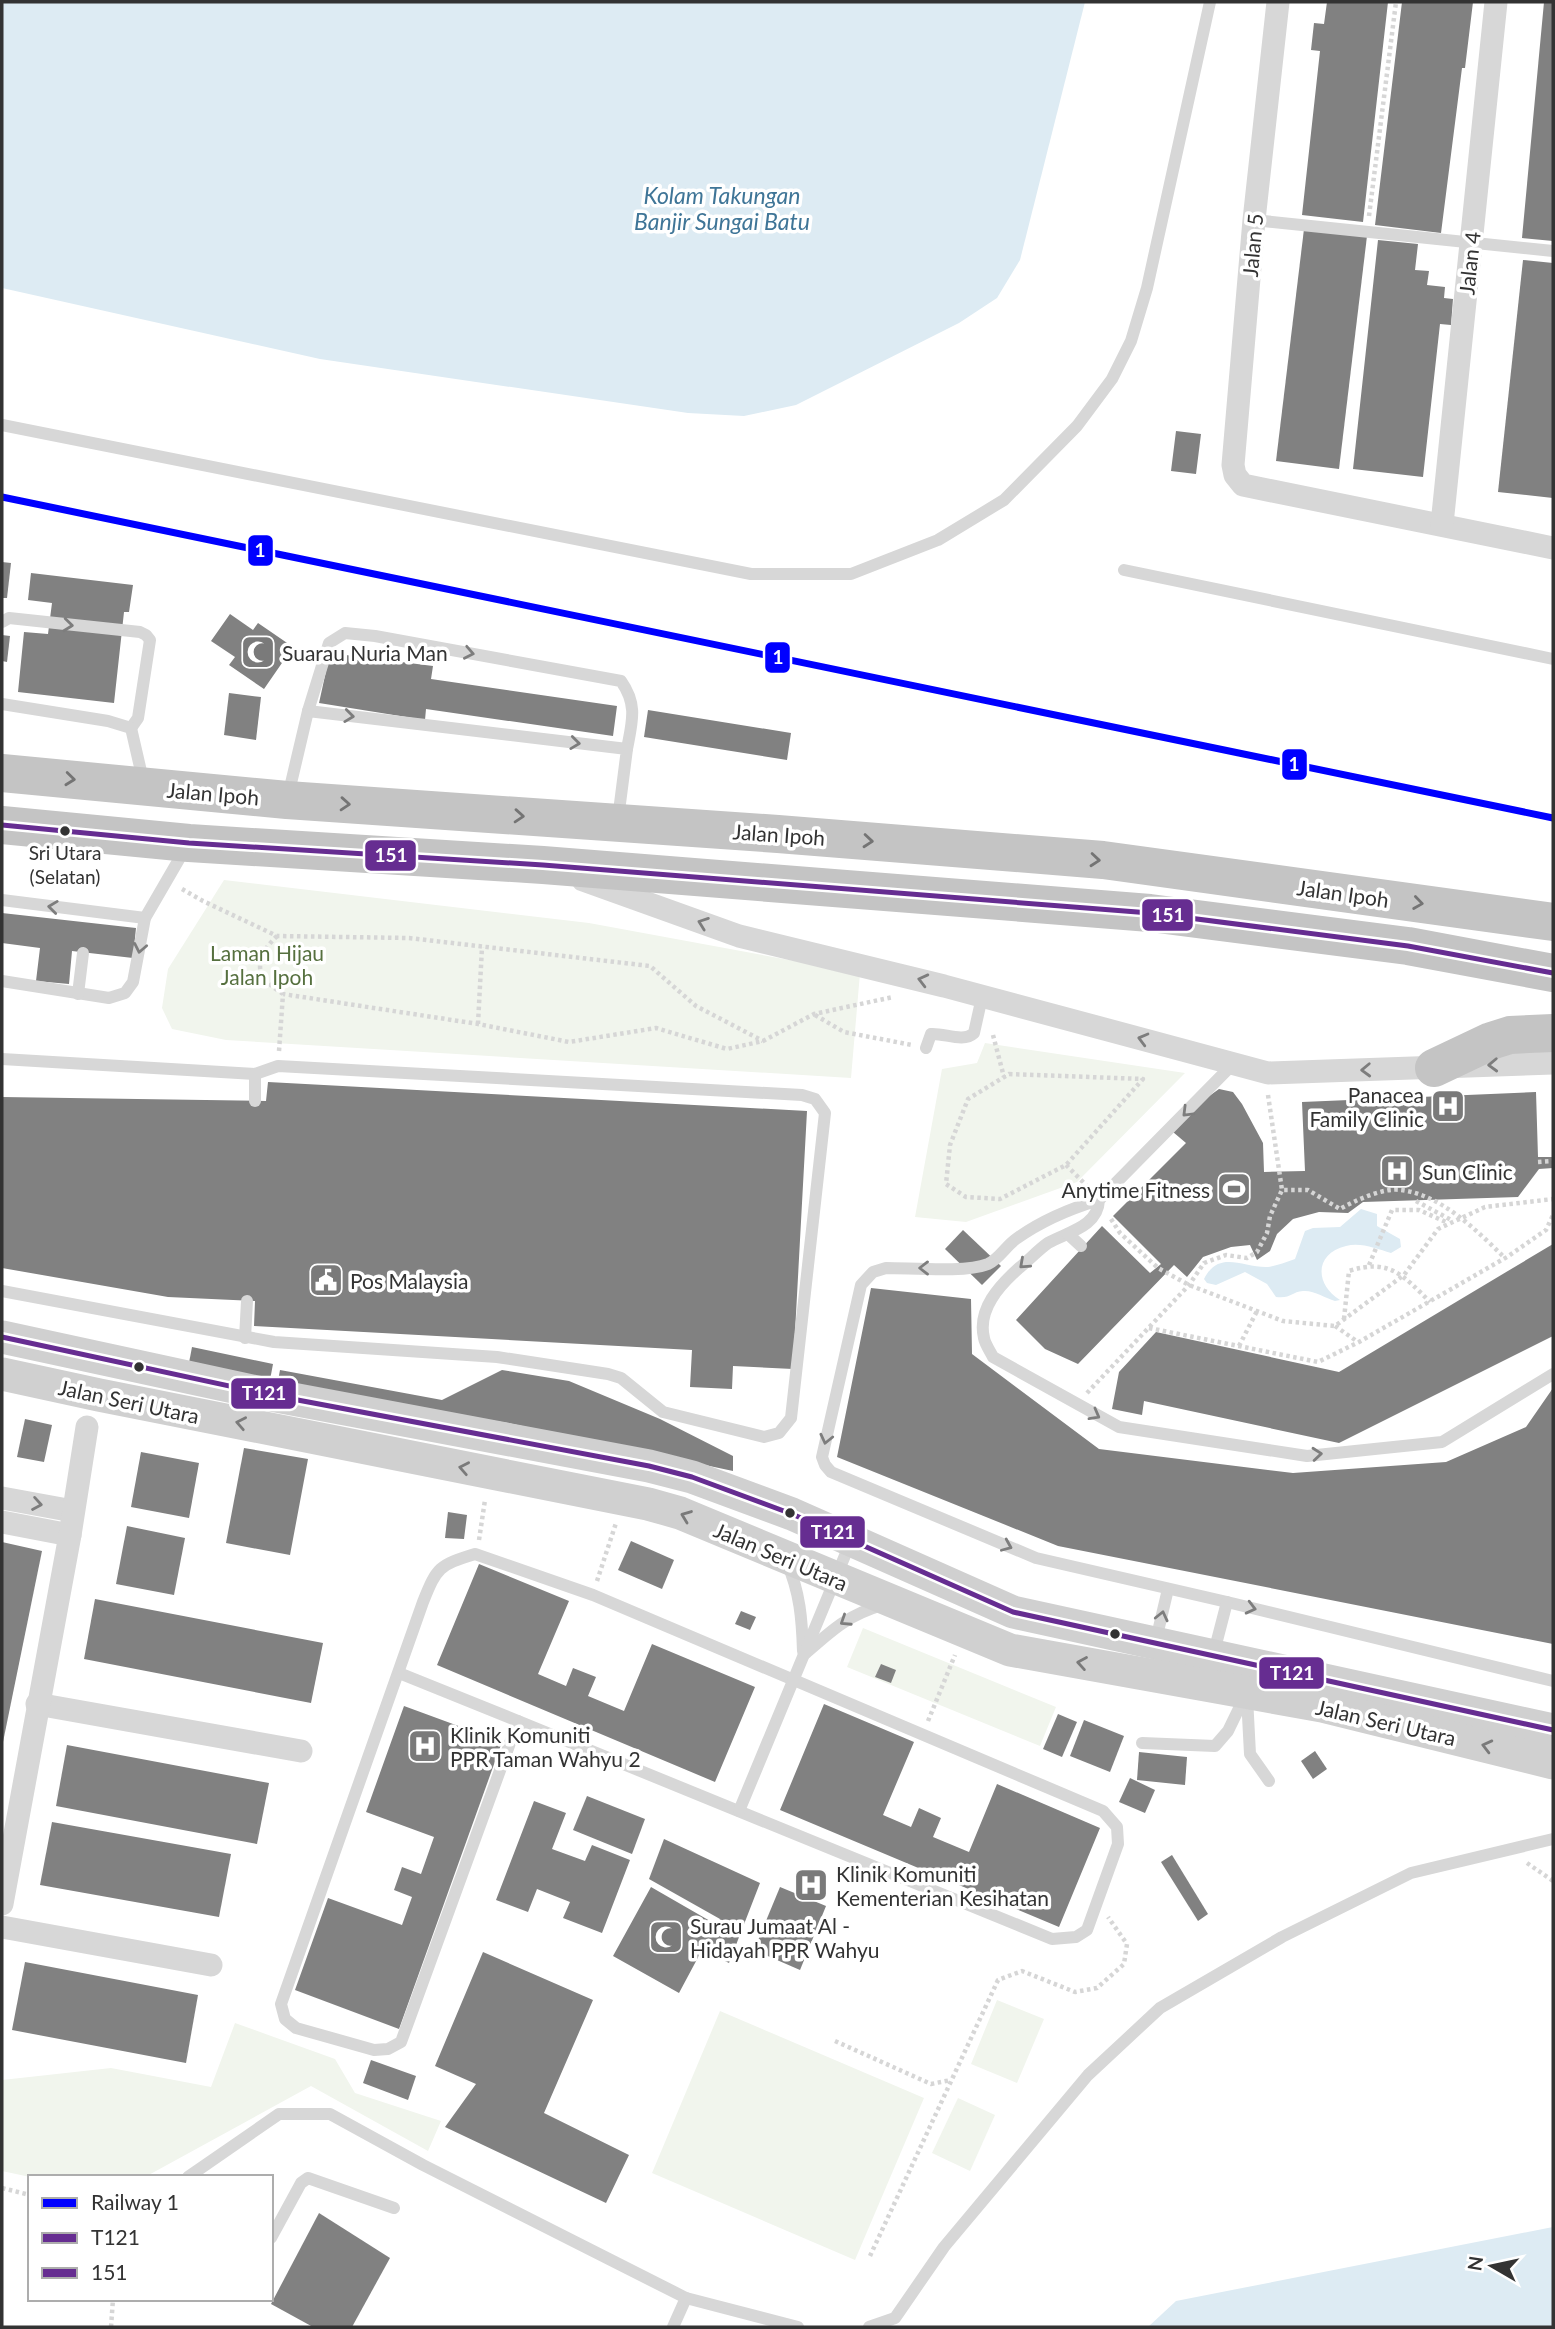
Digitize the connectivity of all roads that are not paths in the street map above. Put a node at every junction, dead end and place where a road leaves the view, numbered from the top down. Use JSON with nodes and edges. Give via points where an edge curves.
{"nodes":[{"id":1,"x":1210,"y":2,"type":"edge"},
{"id":2,"x":1279,"y":2,"type":"edge"},
{"id":3,"x":1496,"y":2,"type":"edge"},
{"id":4,"x":1254,"y":220,"type":"junction"},
{"id":5,"x":1471,"y":243,"type":"junction"},
{"id":6,"x":1553,"y":251,"type":"edge"},
{"id":7,"x":2,"y":425,"type":"edge"},
{"id":8,"x":1443,"y":524,"type":"junction"},
{"id":9,"x":1553,"y":548,"type":"edge"},
{"id":10,"x":1124,"y":570,"type":"dead end"},
{"id":11,"x":2,"y":622,"type":"edge"},
{"id":12,"x":1553,"y":659,"type":"edge"},
{"id":13,"x":2,"y":704,"type":"edge"},
{"id":14,"x":308,"y":711,"type":"junction"},
{"id":15,"x":131,"y":728,"type":"junction"},
{"id":16,"x":627,"y":749,"type":"junction"},
{"id":17,"x":2,"y":773,"type":"edge"},
{"id":18,"x":145,"y":787,"type":"junction"},
{"id":19,"x":287,"y":800,"type":"junction"},
{"id":20,"x":618,"y":823,"type":"junction"},
{"id":21,"x":2,"y":825,"type":"edge"},
{"id":22,"x":189,"y":843,"type":"junction"},
{"id":23,"x":543,"y":865,"type":"junction"},
{"id":24,"x":2,"y":900,"type":"edge"},
{"id":25,"x":145,"y":918,"type":"junction"},
{"id":26,"x":1553,"y":922,"type":"edge"},
{"id":27,"x":83,"y":953,"type":"dead end"},
{"id":28,"x":1553,"y":973,"type":"edge"},
{"id":29,"x":2,"y":981,"type":"edge"},
{"id":30,"x":78,"y":994,"type":"junction"},
{"id":31,"x":982,"y":997,"type":"junction"},
{"id":32,"x":1553,"y":1033,"type":"edge"},
{"id":33,"x":926,"y":1048,"type":"road end"},
{"id":34,"x":2,"y":1059,"type":"edge"},
{"id":35,"x":1234,"y":1063,"type":"junction"},
{"id":36,"x":1553,"y":1063,"type":"edge"},
{"id":37,"x":1434,"y":1068,"type":"junction"},
{"id":38,"x":255,"y":1074,"type":"junction"},
{"id":39,"x":255,"y":1101,"type":"dead end"},
{"id":40,"x":1099,"y":1200,"type":"junction"},
{"id":41,"x":1068,"y":1234,"type":"junction"},
{"id":42,"x":1081,"y":1246,"type":"dead end"},
{"id":43,"x":2,"y":1291,"type":"edge"},
{"id":44,"x":247,"y":1301,"type":"dead end"},
{"id":45,"x":2,"y":1337,"type":"edge"},
{"id":46,"x":245,"y":1338,"type":"junction"},
{"id":47,"x":2,"y":1374,"type":"edge"},
{"id":48,"x":1553,"y":1374,"type":"edge"},
{"id":49,"x":87,"y":1427,"type":"dead end"},
{"id":50,"x":2,"y":1498,"type":"edge"},
{"id":51,"x":73,"y":1511,"type":"junction"},
{"id":52,"x":2,"y":1522,"type":"edge"},
{"id":53,"x":70,"y":1535,"type":"junction"},
{"id":54,"x":851,"y":1541,"type":"junction"},
{"id":55,"x":785,"y":1557,"type":"junction"},
{"id":56,"x":835,"y":1578,"type":"junction"},
{"id":57,"x":1168,"y":1589,"type":"junction"},
{"id":58,"x":894,"y":1602,"type":"junction"},
{"id":59,"x":1227,"y":1602,"type":"junction"},
{"id":60,"x":803,"y":1655,"type":"junction"},
{"id":61,"x":1152,"y":1659,"type":"junction"},
{"id":62,"x":1210,"y":1670,"type":"junction"},
{"id":63,"x":399,"y":1673,"type":"junction"},
{"id":64,"x":793,"y":1681,"type":"junction"},
{"id":65,"x":1553,"y":1681,"type":"edge"},
{"id":66,"x":1247,"y":1693,"type":"junction"},
{"id":67,"x":37,"y":1704,"type":"junction"},
{"id":68,"x":518,"y":1721,"type":"junction"},
{"id":69,"x":1553,"y":1730,"type":"edge"},
{"id":70,"x":1142,"y":1743,"type":"dead end"},
{"id":71,"x":301,"y":1751,"type":"dead end"},
{"id":72,"x":1553,"y":1763,"type":"edge"},
{"id":73,"x":1269,"y":1781,"type":"dead end"},
{"id":74,"x":738,"y":1811,"type":"junction"},
{"id":75,"x":1553,"y":1839,"type":"edge"},
{"id":76,"x":2,"y":1904,"type":"edge"},
{"id":77,"x":2,"y":1927,"type":"edge"},
{"id":78,"x":211,"y":1965,"type":"dead end"},
{"id":79,"x":191,"y":2175,"type":"edge"},
{"id":80,"x":394,"y":2208,"type":"dead end"},
{"id":81,"x":273,"y":2234,"type":"edge"},
{"id":82,"x":687,"y":2298,"type":"junction"},
{"id":83,"x":673,"y":2327,"type":"edge"},
{"id":84,"x":798,"y":2327,"type":"edge"},
{"id":85,"x":869,"y":2327,"type":"edge"}],
"edges":[{"from":1,"to":7,"type":"lane","via":[[1147,288],[1131,341],[1112,379],[1077,426],[1004,500],[938,540],[851,574],[751,574]]},
{"from":2,"to":4,"type":"street","name":"Jalan 5"},
{"from":3,"to":5,"type":"street","name":"Jalan 4"},
{"from":4,"to":5,"type":"lane"},
{"from":4,"to":8,"type":"street","name":"Jalan 5","via":[[1235,475],[1243,485]]},
{"from":5,"to":6,"type":"lane"},
{"from":5,"to":8,"type":"street","name":"Jalan 4"},
{"from":8,"to":9,"type":"street"},
{"from":10,"to":12,"type":"lane"},
{"from":11,"to":15,"type":"lane","one_way":true,"via":[[9,618],[146,635],[150,640],[138,718]]},
{"from":13,"to":15,"type":"lane","via":[[108,720]]},
{"from":14,"to":16,"type":"lane","one_way":true},
{"from":14,"to":16,"type":"lane","one_way":true,"via":[[328,643],[345,633],[375,636],[621,681],[630,694],[633,713]]},
{"from":14,"to":19,"type":"lane"},
{"from":15,"to":18,"type":"lane"},
{"from":16,"to":20,"type":"lane"},
{"from":17,"to":18,"type":"highway","name":"Jalan Ipoh","one_way":true},
{"from":18,"to":19,"type":"highway","name":"Jalan Ipoh"},
{"from":19,"to":20,"type":"highway","name":"Jalan Ipoh","one_way":true},
{"from":20,"to":26,"type":"highway","name":"Jalan Ipoh","one_way":true,"via":[[1103,860]]},
{"from":21,"to":22,"type":"highway","name":"Jalan Ipoh"},
{"from":22,"to":23,"type":"highway","name":"Jalan Ipoh"},
{"from":22,"to":25,"type":"lane"},
{"from":23,"to":28,"type":"highway","name":"Jalan Ipoh","via":[[1150,913],[1408,946]]},
{"from":31,"to":23,"type":"street","one_way":true,"via":[[739,936]]},
{"from":25,"to":24,"type":"lane","one_way":true,"via":[[86,916]]},
{"from":25,"to":30,"type":"lane","one_way":true,"via":[[133,982],[125,993],[109,998]]},
{"from":27,"to":30,"type":"lane"},
{"from":29,"to":30,"type":"lane"},
{"from":31,"to":33,"type":"lane","via":[[971,1037],[931,1034]]},
{"from":35,"to":31,"type":"street","one_way":true},
{"from":32,"to":37,"type":"highway","via":[[1510,1035]]},
{"from":34,"to":38,"type":"lane"},
{"from":37,"to":35,"type":"street","one_way":true,"via":[[1268,1073]]},
{"from":35,"to":40,"type":"lane","one_way":true},
{"from":36,"to":37,"type":"street","one_way":true},
{"from":38,"to":39,"type":"lane"},
{"from":38,"to":46,"type":"lane","via":[[278,1066],[802,1095],[815,1099],[825,1113],[792,1418],[779,1433],[764,1437],[663,1412],[621,1378],[608,1374],[498,1357]]},
{"from":40,"to":41,"type":"lane","via":[[1099,1210]]},
{"from":40,"to":57,"type":"lane","one_way":true,"via":[[1042,1222],[1014,1240],[992,1263],[976,1268],[873,1272],[861,1285],[822,1457],[831,1472],[1036,1558]]},
{"from":41,"to":42,"type":"lane"},
{"from":41,"to":48,"type":"lane","one_way":true,"via":[[1047,1244],[1003,1283],[985,1314],[983,1336],[993,1357],[1119,1427],[1307,1456],[1442,1442]]},
{"from":43,"to":46,"type":"lane"},
{"from":44,"to":46,"type":"lane"},
{"from":45,"to":54,"type":"street","name":"Jalan Seri Utara","via":[[271,1395],[649,1466],[792,1514]]},
{"from":55,"to":47,"type":"street","name":"Jalan Seri Utara","one_way":true,"via":[[648,1504]]},
{"from":49,"to":51,"type":"street"},
{"from":50,"to":51,"type":"street","one_way":true},
{"from":51,"to":53,"type":"street"},
{"from":52,"to":53,"type":"street"},
{"from":53,"to":67,"type":"street"},
{"from":54,"to":56,"type":"lane"},
{"from":54,"to":61,"type":"street","name":"Jalan Seri Utara","via":[[1013,1612]]},
{"from":55,"to":56,"type":"street","name":"Jalan Seri Utara"},
{"from":55,"to":60,"type":"lane","via":[[801,1606]]},
{"from":56,"to":58,"type":"street","name":"Jalan Seri Utara"},
{"from":56,"to":60,"type":"lane"},
{"from":57,"to":59,"type":"lane"},
{"from":61,"to":57,"type":"lane","one_way":true},
{"from":58,"to":60,"type":"lane","one_way":true,"via":[[860,1611]]},
{"from":61,"to":58,"type":"street","name":"Jalan Seri Utara","one_way":true,"via":[[1010,1650]]},
{"from":59,"to":62,"type":"lane"},
{"from":59,"to":65,"type":"lane","one_way":true},
{"from":60,"to":64,"type":"lane"},
{"from":61,"to":62,"type":"street","name":"Jalan Seri Utara"},
{"from":62,"to":66,"type":"street","name":"Jalan Seri Utara"},
{"from":62,"to":69,"type":"street","name":"Jalan Seri Utara"},
{"from":63,"to":64,"type":"lane","via":[[436,1573],[447,1563],[475,1554],[593,1595]]},
{"from":63,"to":68,"type":"lane"},
{"from":63,"to":68,"type":"lane","via":[[281,2004],[285,2019],[296,2028],[374,2050],[401,2042]]},
{"from":64,"to":74,"type":"lane"},
{"from":64,"to":74,"type":"lane","via":[[1103,1811],[1117,1827],[1118,1844],[1087,1930],[1076,1937],[1052,1940]]},
{"from":66,"to":70,"type":"lane","via":[[1215,1746]]},
{"from":72,"to":66,"type":"street","name":"Jalan Seri Utara","one_way":true,"via":[[1362,1715]]},
{"from":66,"to":73,"type":"lane","via":[[1250,1754]]},
{"from":67,"to":71,"type":"street"},
{"from":67,"to":76,"type":"street"},
{"from":68,"to":74,"type":"lane"},
{"from":75,"to":85,"type":"lane","via":[[1410,1873],[1282,1937],[1160,2008],[1088,2075],[944,2247],[895,2318]]},
{"from":77,"to":78,"type":"street"},
{"from":79,"to":82,"type":"lane","via":[[279,2114],[330,2114]]},
{"from":80,"to":81,"type":"lane","via":[[308,2178]]},
{"from":82,"to":83,"type":"lane"},
{"from":82,"to":84,"type":"lane"}]}
